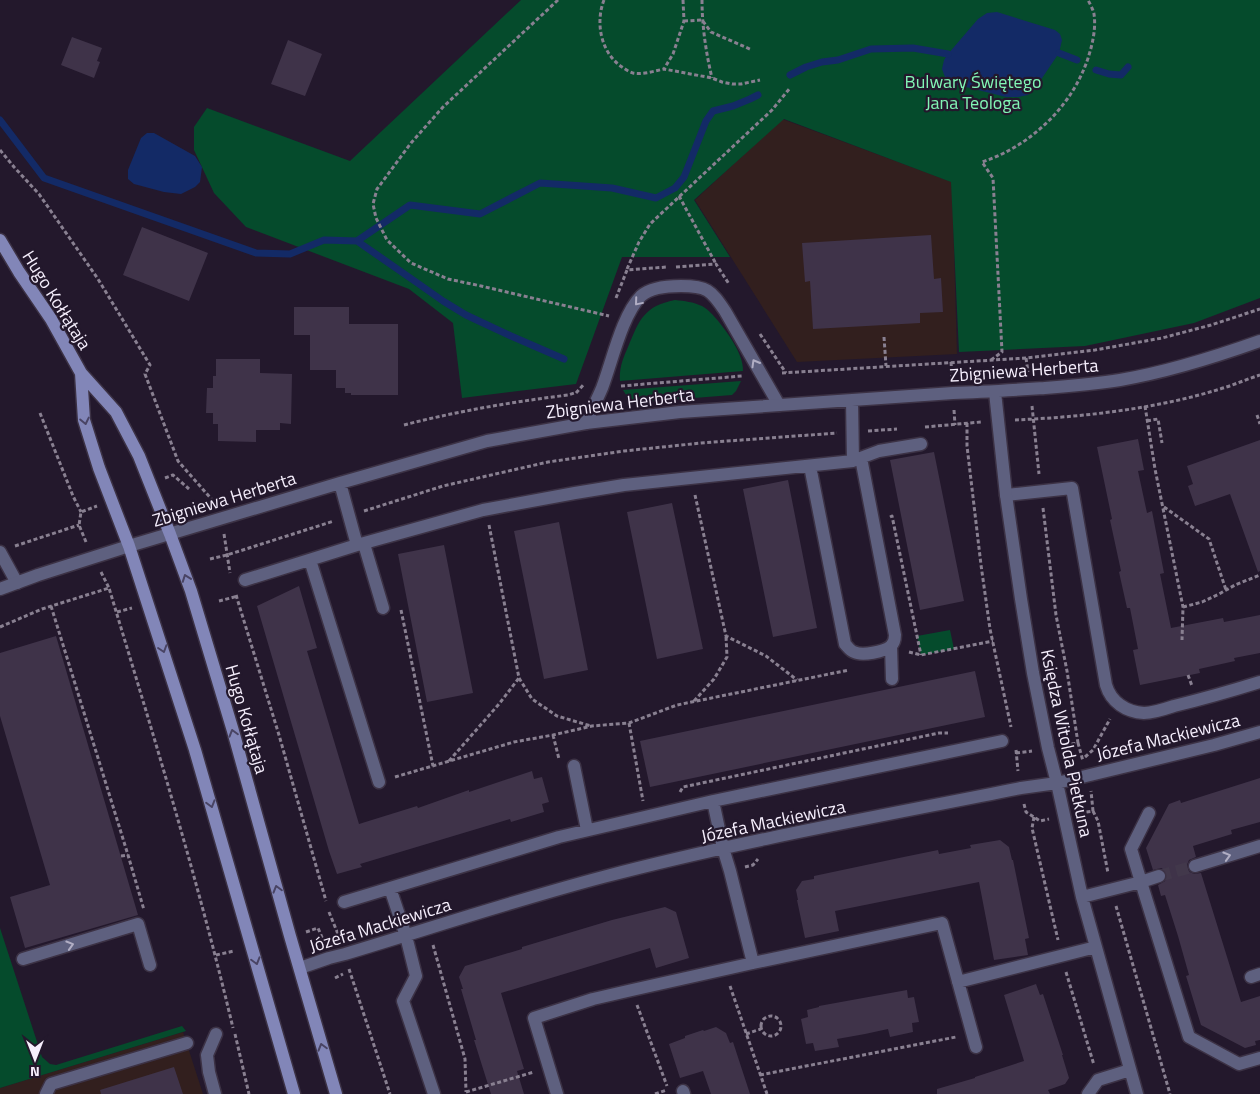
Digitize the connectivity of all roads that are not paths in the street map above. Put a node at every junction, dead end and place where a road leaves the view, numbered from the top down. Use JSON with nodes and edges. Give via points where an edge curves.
{"nodes":[{"id":1,"x":1,"y":243,"type":"edge"},
{"id":2,"x":1260,"y":341,"type":"edge"},
{"id":3,"x":80,"y":373,"type":"junction"},
{"id":4,"x":995,"y":392,"type":"junction"},
{"id":5,"x":852,"y":400,"type":"junction"},
{"id":6,"x":779,"y":405,"type":"junction"},
{"id":7,"x":586,"y":423,"type":"junction"},
{"id":8,"x":922,"y":444,"type":"dead end"},
{"id":9,"x":857,"y":460,"type":"junction"},
{"id":10,"x":810,"y":466,"type":"junction"},
{"id":11,"x":340,"y":483,"type":"junction"},
{"id":12,"x":1006,"y":495,"type":"junction"},
{"id":13,"x":170,"y":534,"type":"junction"},
{"id":14,"x":361,"y":545,"type":"junction"},
{"id":15,"x":130,"y":546,"type":"junction"},
{"id":16,"x":4,"y":550,"type":"edge"},
{"id":17,"x":310,"y":560,"type":"junction"},
{"id":18,"x":245,"y":580,"type":"dead end"},
{"id":19,"x":18,"y":583,"type":"junction"},
{"id":20,"x":0,"y":590,"type":"edge"},
{"id":21,"x":383,"y":608,"type":"road end"},
{"id":22,"x":891,"y":646,"type":"junction"},
{"id":23,"x":892,"y":679,"type":"dead end"},
{"id":24,"x":1260,"y":682,"type":"edge"},
{"id":25,"x":1260,"y":732,"type":"edge"},
{"id":26,"x":1002,"y":741,"type":"dead end"},
{"id":27,"x":574,"y":766,"type":"dead end"},
{"id":28,"x":379,"y":782,"type":"road end"},
{"id":29,"x":1057,"y":782,"type":"junction"},
{"id":30,"x":713,"y":801,"type":"junction"},
{"id":31,"x":1149,"y":813,"type":"dead end"},
{"id":32,"x":587,"y":830,"type":"junction"},
{"id":33,"x":1260,"y":846,"type":"edge"},
{"id":34,"x":723,"y":848,"type":"junction"},
{"id":35,"x":1195,"y":866,"type":"tunnel mouth"},
{"id":36,"x":1159,"y":876,"type":"tunnel mouth"},
{"id":37,"x":1141,"y":882,"type":"junction"},
{"id":38,"x":390,"y":888,"type":"junction"},
{"id":39,"x":1082,"y":897,"type":"junction"},
{"id":40,"x":344,"y":902,"type":"dead end"},
{"id":41,"x":406,"y":936,"type":"junction"},
{"id":42,"x":1096,"y":947,"type":"junction"},
{"id":43,"x":23,"y":959,"type":"dead end"},
{"id":44,"x":753,"y":963,"type":"junction"},
{"id":45,"x":150,"y":965,"type":"dead end"},
{"id":46,"x":300,"y":968,"type":"junction"},
{"id":47,"x":958,"y":982,"type":"junction"},
{"id":48,"x":216,"y":1034,"type":"dead end"},
{"id":49,"x":187,"y":1043,"type":"dead end"},
{"id":50,"x":976,"y":1047,"type":"dead end"},
{"id":51,"x":1260,"y":1058,"type":"edge"},
{"id":52,"x":1130,"y":1070,"type":"junction"},
{"id":53,"x":46,"y":1094,"type":"edge"},
{"id":54,"x":216,"y":1094,"type":"edge"},
{"id":55,"x":294,"y":1094,"type":"edge"},
{"id":56,"x":336,"y":1094,"type":"edge"},
{"id":57,"x":434,"y":1094,"type":"edge"},
{"id":58,"x":557,"y":1094,"type":"edge"},
{"id":59,"x":1088,"y":1094,"type":"edge"},
{"id":60,"x":1137,"y":1094,"type":"edge"}],
"edges":[{"from":1,"to":3,"type":"street","name":"Hugo Kołłątaja","via":[[51,319]]},
{"from":2,"to":4,"type":"street","name":"Zbigniewa Herberta","via":[[1183,366],[1120,380]]},
{"from":3,"to":13,"type":"street","name":"Hugo Kołłątaja","via":[[116,412]]},
{"from":3,"to":15,"type":"street","name":"Hugo Kołłątaja","one_way":true,"via":[[84,420]]},
{"from":4,"to":5,"type":"street","name":"Zbigniewa Herberta"},
{"from":4,"to":12,"type":"street","name":"Księdza Witolda Pietkuna"},
{"from":5,"to":6,"type":"street","name":"Zbigniewa Herberta"},
{"from":5,"to":9,"type":"street"},
{"from":6,"to":7,"type":"street","name":"Zbigniewa Herberta"},
{"from":6,"to":7,"type":"street","one_way":true,"via":[[719,302],[704,288],[675,286],[649,291],[633,307]]},
{"from":7,"to":11,"type":"street","name":"Zbigniewa Herberta","via":[[487,441]]},
{"from":8,"to":9,"type":"street","via":[[879,451]]},
{"from":9,"to":10,"type":"street"},
{"from":9,"to":22,"type":"street","via":[[895,635]]},
{"from":10,"to":14,"type":"street","via":[[624,485],[486,510]]},
{"from":10,"to":22,"type":"street","via":[[845,644],[850,650],[862,654]]},
{"from":11,"to":13,"type":"street","name":"Zbigniewa Herberta"},
{"from":11,"to":14,"type":"street"},
{"from":12,"to":24,"type":"street","via":[[1072,488],[1106,685],[1113,700],[1134,712],[1146,713]]},
{"from":12,"to":29,"type":"street","name":"Księdza Witolda Pietkuna","via":[[1034,673]]},
{"from":13,"to":15,"type":"street","name":"Zbigniewa Herberta"},
{"from":46,"to":13,"type":"street","name":"Hugo Kołłątaja","one_way":true,"via":[[233,731],[191,591]]},
{"from":14,"to":17,"type":"street"},
{"from":14,"to":21,"type":"street"},
{"from":15,"to":19,"type":"street","name":"Zbigniewa Herberta"},
{"from":15,"to":55,"type":"street","name":"Hugo Kołłątaja","one_way":true,"via":[[195,750]]},
{"from":16,"to":19,"type":"street"},
{"from":17,"to":18,"type":"street"},
{"from":17,"to":28,"type":"street"},
{"from":19,"to":20,"type":"street","name":"Zbigniewa Herberta"},
{"from":22,"to":23,"type":"street"},
{"from":25,"to":29,"type":"street","name":"Józefa Mackiewicza"},
{"from":26,"to":30,"type":"street"},
{"from":27,"to":32,"type":"street"},
{"from":29,"to":34,"type":"street","name":"Józefa Mackiewicza"},
{"from":29,"to":39,"type":"street","name":"Księdza Witolda Pietkuna"},
{"from":30,"to":32,"type":"street"},
{"from":30,"to":34,"type":"street"},
{"from":31,"to":37,"type":"street","via":[[1131,849]]},
{"from":32,"to":38,"type":"street"},
{"from":35,"to":33,"type":"street","one_way":true},
{"from":34,"to":41,"type":"street","name":"Józefa Mackiewicza","via":[[603,877]]},
{"from":34,"to":44,"type":"street"},
{"from":36,"to":37,"type":"street"},
{"from":37,"to":39,"type":"street"},
{"from":37,"to":51,"type":"street","via":[[1189,1037],[1239,1064]]},
{"from":38,"to":40,"type":"street"},
{"from":38,"to":41,"type":"street"},
{"from":39,"to":42,"type":"street","name":"Księdza Witolda Pietkuna"},
{"from":41,"to":46,"type":"street","name":"Józefa Mackiewicza"},
{"from":41,"to":57,"type":"street","via":[[416,976],[403,1001]]},
{"from":42,"to":47,"type":"street"},
{"from":42,"to":52,"type":"street","name":"Księdza Witolda Pietkuna"},
{"from":43,"to":45,"type":"street","one_way":true,"via":[[138,924]]},
{"from":44,"to":47,"type":"street","via":[[942,923]]},
{"from":44,"to":58,"type":"street","via":[[593,999],[534,1018]]},
{"from":56,"to":46,"type":"street","name":"Hugo Kołłątaja","one_way":true},
{"from":47,"to":50,"type":"street"},
{"from":48,"to":54,"type":"street","via":[[206,1055]]},
{"from":49,"to":53,"type":"street","via":[[51,1084]]},
{"from":52,"to":59,"type":"street","via":[[1098,1080]]},
{"from":52,"to":60,"type":"street","name":"Księdza Witolda Pietkuna"}]}
